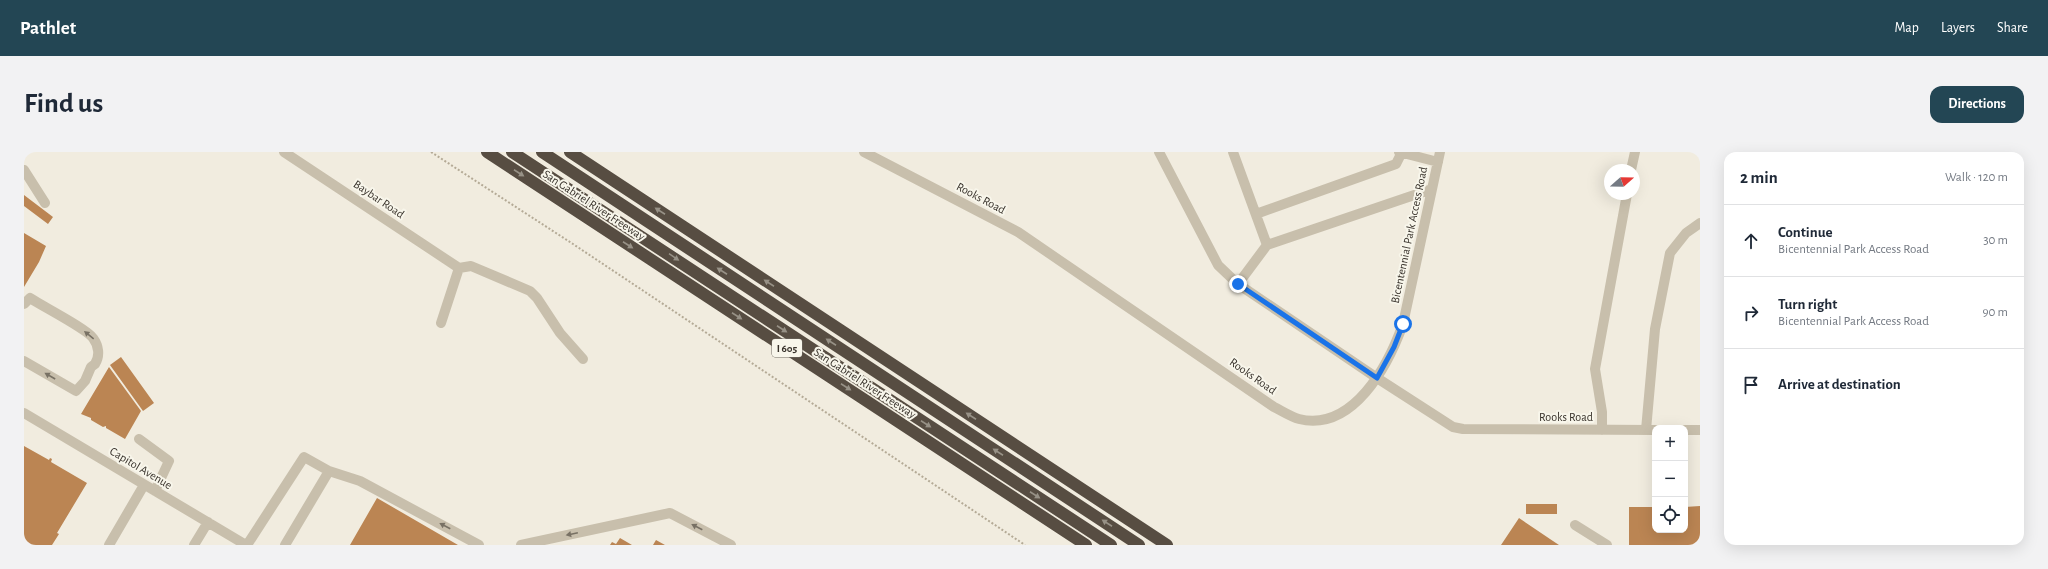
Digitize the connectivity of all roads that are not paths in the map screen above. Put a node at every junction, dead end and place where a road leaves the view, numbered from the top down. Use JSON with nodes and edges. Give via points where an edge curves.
{"nodes":[{"id":1,"x":284,"y":152,"type":"edge"},
{"id":2,"x":487,"y":152,"type":"edge"},
{"id":3,"x":512,"y":152,"type":"edge"},
{"id":4,"x":542,"y":152,"type":"edge"},
{"id":5,"x":570,"y":152,"type":"edge"},
{"id":6,"x":864,"y":152,"type":"edge"},
{"id":7,"x":1159,"y":152,"type":"edge"},
{"id":8,"x":1233,"y":152,"type":"edge"},
{"id":9,"x":1401,"y":152,"type":"edge"},
{"id":10,"x":1635,"y":152,"type":"edge"},
{"id":11,"x":1439,"y":157,"type":"edge"},
{"id":12,"x":1632,"y":164,"type":"edge"},
{"id":13,"x":24,"y":170,"type":"edge"},
{"id":14,"x":1432,"y":189,"type":"junction"},
{"id":15,"x":1626,"y":200,"type":"edge"},
{"id":16,"x":45,"y":203,"type":"dead end"},
{"id":17,"x":1256,"y":214,"type":"junction"},
{"id":18,"x":1700,"y":223,"type":"edge"},
{"id":19,"x":1267,"y":245,"type":"junction"},
{"id":20,"x":459,"y":268,"type":"junction"},
{"id":21,"x":1238,"y":284,"type":"junction"},
{"id":22,"x":27,"y":301,"type":"edge"},
{"id":23,"x":441,"y":323,"type":"dead end"},
{"id":24,"x":583,"y":359,"type":"dead end"},
{"id":25,"x":24,"y":361,"type":"edge"},
{"id":26,"x":1377,"y":378,"type":"junction"},
{"id":27,"x":24,"y":413,"type":"edge"},
{"id":28,"x":1602,"y":430,"type":"junction"},
{"id":29,"x":1651,"y":430,"type":"edge"},
{"id":30,"x":1688,"y":430,"type":"edge"},
{"id":31,"x":1700,"y":430,"type":"edge"},
{"id":32,"x":139,"y":439,"type":"dead end"},
{"id":33,"x":329,"y":471,"type":"junction"},
{"id":34,"x":144,"y":484,"type":"junction"},
{"id":35,"x":155,"y":491,"type":"junction"},
{"id":36,"x":208,"y":522,"type":"junction"},
{"id":37,"x":1576,"y":525,"type":"dead end"},
{"id":38,"x":109,"y":545,"type":"edge"},
{"id":39,"x":194,"y":545,"type":"edge"},
{"id":40,"x":247,"y":545,"type":"edge"},
{"id":41,"x":285,"y":545,"type":"edge"},
{"id":42,"x":479,"y":545,"type":"edge"},
{"id":43,"x":521,"y":545,"type":"edge"},
{"id":44,"x":731,"y":545,"type":"edge"},
{"id":45,"x":1086,"y":545,"type":"edge"},
{"id":46,"x":1111,"y":545,"type":"edge"},
{"id":47,"x":1140,"y":545,"type":"edge"},
{"id":48,"x":1167,"y":545,"type":"edge"},
{"id":49,"x":1607,"y":545,"type":"edge"}],
"edges":[{"from":1,"to":20,"type":"street","name":"Baybar Road"},
{"from":2,"to":45,"type":"highway","name":"San Gabriel River Freeway","number":"I 605","one_way":true},
{"from":3,"to":46,"type":"highway","one_way":true},
{"from":47,"to":4,"type":"highway","one_way":true},
{"from":48,"to":5,"type":"highway","one_way":true},
{"from":6,"to":26,"type":"street","name":"Rooks Road","via":[[1018,232],[1274,407],[1298,419],[1317,421],[1335,417],[1351,407]]},
{"from":7,"to":21,"type":"street","via":[[1218,265]]},
{"from":8,"to":17,"type":"street"},
{"from":9,"to":11,"type":"street"},
{"from":9,"to":17,"type":"street","via":[[1396,164]]},
{"from":10,"to":12,"type":"street"},
{"from":11,"to":14,"type":"street","name":"Bicentennial Park Access Road"},
{"from":13,"to":16,"type":"street"},
{"from":14,"to":19,"type":"street"},
{"from":14,"to":26,"type":"street","name":"Bicentennial Park Access Road","via":[[1403,324]]},
{"from":15,"to":28,"type":"street","via":[[1595,369],[1602,412]]},
{"from":17,"to":19,"type":"street"},
{"from":18,"to":29,"type":"street","via":[[1686,233],[1670,253],[1655,329]]},
{"from":19,"to":21,"type":"street"},
{"from":20,"to":23,"type":"street"},
{"from":20,"to":24,"type":"street","via":[[471,266],[530,291],[560,333]]},
{"from":21,"to":26,"type":"street"},
{"from":22,"to":25,"type":"street","via":[[90,334],[98,353],[86,381],[76,391]]},
{"from":26,"to":28,"type":"street","name":"Rooks Road","via":[[1453,426],[1463,429]]},
{"from":27,"to":34,"type":"street","name":"Capitol Avenue"},
{"from":28,"to":29,"type":"street","name":"Rooks Road"},
{"from":30,"to":31,"type":"street"},
{"from":32,"to":35,"type":"street","via":[[169,461]]},
{"from":33,"to":40,"type":"street","via":[[304,457]]},
{"from":33,"to":41,"type":"street"},
{"from":42,"to":33,"type":"street","one_way":true,"via":[[360,481]]},
{"from":34,"to":35,"type":"street","name":"Capitol Avenue"},
{"from":34,"to":38,"type":"street"},
{"from":35,"to":36,"type":"street","name":"Capitol Avenue"},
{"from":36,"to":39,"type":"street"},
{"from":36,"to":40,"type":"street","name":"Capitol Avenue"},
{"from":37,"to":49,"type":"street"},
{"from":44,"to":43,"type":"street","one_way":true,"via":[[670,513]]}]}
